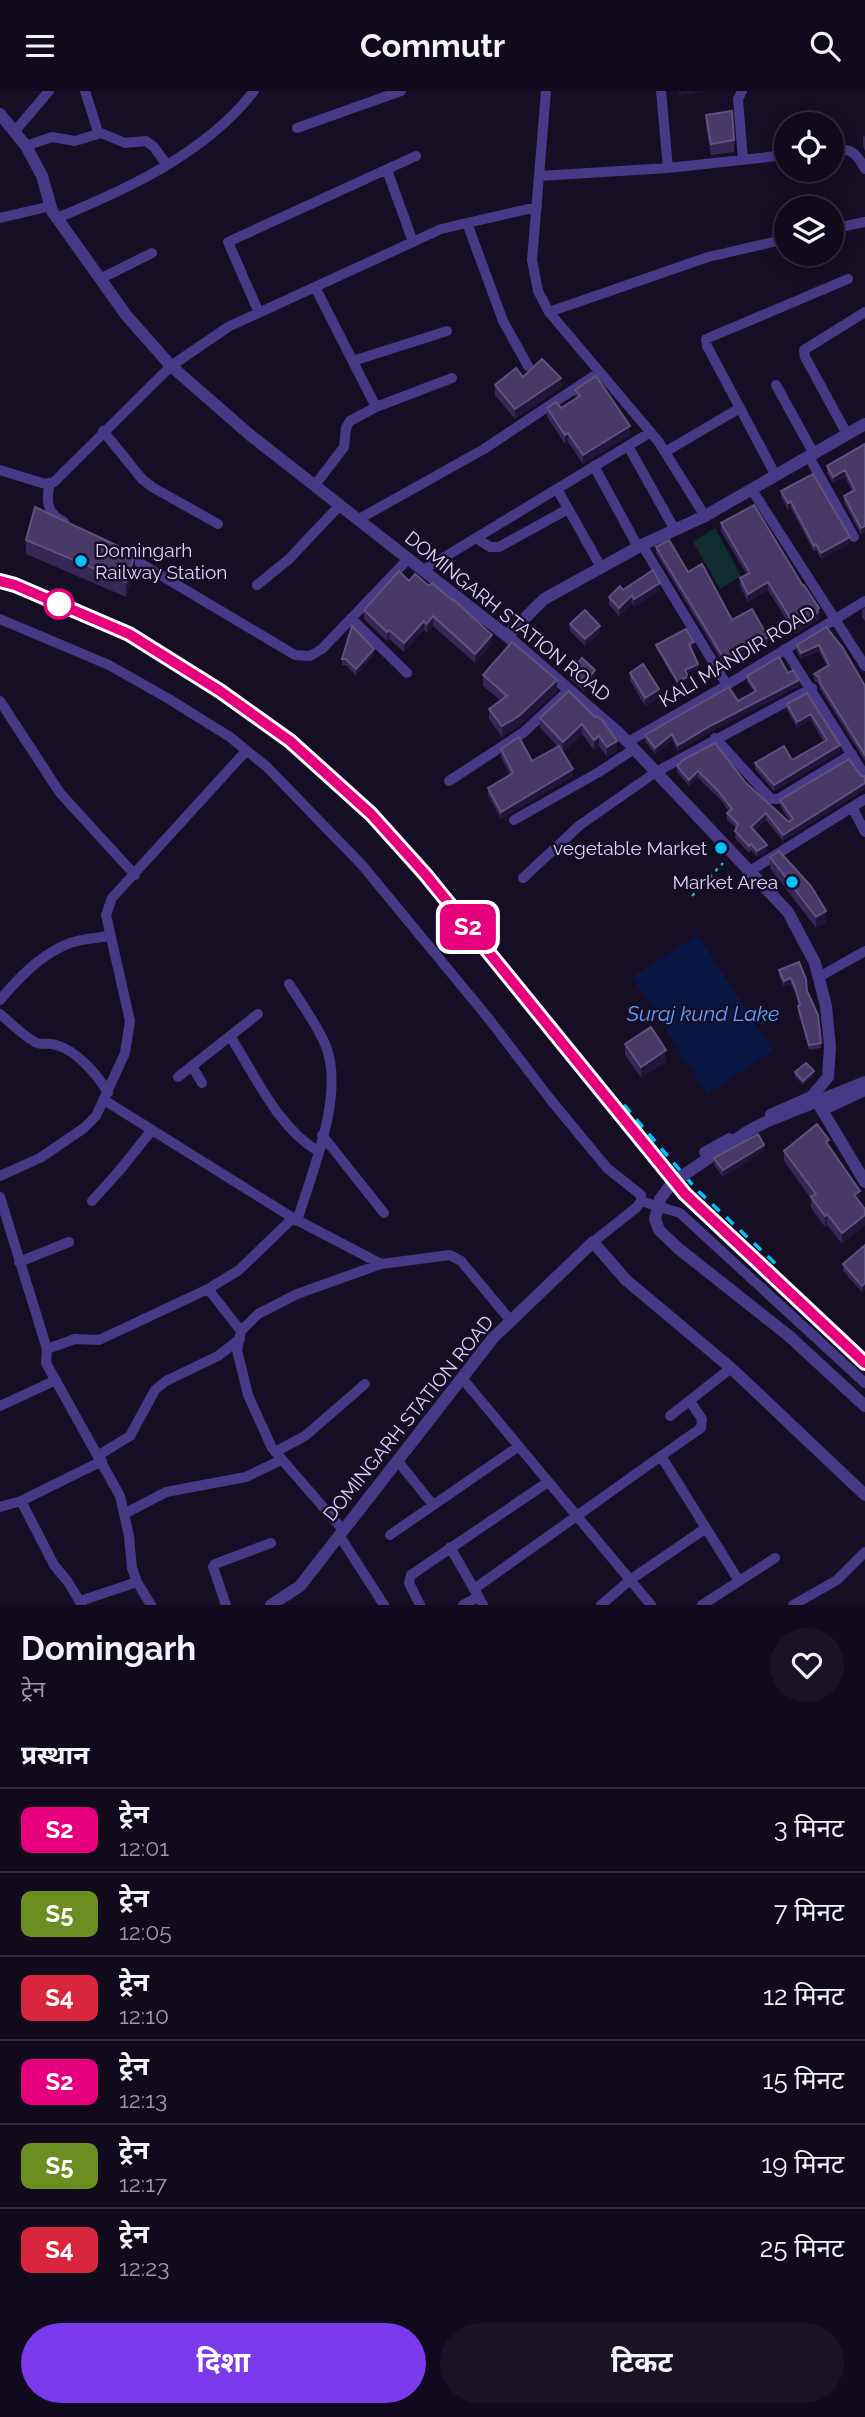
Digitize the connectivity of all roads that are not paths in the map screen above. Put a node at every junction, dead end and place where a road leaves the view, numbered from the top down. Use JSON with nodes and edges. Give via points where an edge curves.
{"nodes":[{"id":1,"x":49,"y":91,"type":"edge"},
{"id":2,"x":85,"y":91,"type":"edge"},
{"id":3,"x":254,"y":91,"type":"edge"},
{"id":4,"x":401,"y":91,"type":"edge"},
{"id":5,"x":546,"y":91,"type":"edge"},
{"id":6,"x":661,"y":91,"type":"edge"},
{"id":7,"x":742,"y":91,"type":"edge"},
{"id":8,"x":0,"y":114,"type":"edge"},
{"id":9,"x":297,"y":128,"type":"dead end"},
{"id":10,"x":15,"y":131,"type":"junction"},
{"id":11,"x":99,"y":132,"type":"junction"},
{"id":12,"x":26,"y":146,"type":"junction"},
{"id":13,"x":844,"y":149,"type":"edge"},
{"id":14,"x":416,"y":156,"type":"dead end"},
{"id":15,"x":774,"y":156,"type":"edge"},
{"id":16,"x":743,"y":160,"type":"junction"},
{"id":17,"x":166,"y":164,"type":"junction"},
{"id":18,"x":668,"y":168,"type":"junction"},
{"id":19,"x":865,"y":169,"type":"edge"},
{"id":20,"x":387,"y":170,"type":"junction"},
{"id":21,"x":539,"y":176,"type":"junction"},
{"id":22,"x":51,"y":206,"type":"junction"},
{"id":23,"x":537,"y":207,"type":"junction"},
{"id":24,"x":0,"y":218,"type":"edge"},
{"id":25,"x":57,"y":218,"type":"junction"},
{"id":26,"x":865,"y":222,"type":"edge"},
{"id":27,"x":467,"y":223,"type":"junction"},
{"id":28,"x":844,"y":226,"type":"edge"},
{"id":29,"x":413,"y":242,"type":"junction"},
{"id":30,"x":774,"y":242,"type":"edge"},
{"id":31,"x":152,"y":253,"type":"dead end"},
{"id":32,"x":100,"y":279,"type":"junction"},
{"id":33,"x":848,"y":279,"type":"dead end"},
{"id":34,"x":316,"y":287,"type":"junction"},
{"id":35,"x":865,"y":312,"type":"edge"},
{"id":36,"x":259,"y":313,"type":"junction"},
{"id":37,"x":549,"y":313,"type":"junction"},
{"id":38,"x":447,"y":331,"type":"dead end"},
{"id":39,"x":353,"y":361,"type":"junction"},
{"id":40,"x":171,"y":366,"type":"junction"},
{"id":41,"x":528,"y":366,"type":"dead end"},
{"id":42,"x":600,"y":372,"type":"junction"},
{"id":43,"x":452,"y":378,"type":"dead end"},
{"id":44,"x":776,"y":385,"type":"dead end"},
{"id":45,"x":376,"y":407,"type":"junction"},
{"id":46,"x":740,"y":408,"type":"junction"},
{"id":47,"x":865,"y":424,"type":"edge"},
{"id":48,"x":103,"y":431,"type":"junction"},
{"id":49,"x":651,"y":432,"type":"junction"},
{"id":50,"x":847,"y":434,"type":"junction"},
{"id":51,"x":628,"y":446,"type":"junction"},
{"id":52,"x":665,"y":452,"type":"junction"},
{"id":53,"x":811,"y":455,"type":"junction"},
{"id":54,"x":594,"y":466,"type":"junction"},
{"id":55,"x":0,"y":470,"type":"edge"},
{"id":56,"x":776,"y":476,"type":"junction"},
{"id":57,"x":315,"y":485,"type":"junction"},
{"id":58,"x":556,"y":489,"type":"junction"},
{"id":59,"x":48,"y":490,"type":"junction"},
{"id":60,"x":752,"y":490,"type":"junction"},
{"id":61,"x":340,"y":505,"type":"junction"},
{"id":62,"x":568,"y":509,"type":"junction"},
{"id":63,"x":705,"y":516,"type":"junction"},
{"id":64,"x":359,"y":519,"type":"junction"},
{"id":65,"x":218,"y":523,"type":"dead end"},
{"id":66,"x":79,"y":530,"type":"edge"},
{"id":67,"x":675,"y":530,"type":"junction"},
{"id":68,"x":854,"y":537,"type":"dead end"},
{"id":69,"x":476,"y":538,"type":"junction"},
{"id":70,"x":640,"y":546,"type":"junction"},
{"id":71,"x":112,"y":547,"type":"edge"},
{"id":72,"x":409,"y":558,"type":"junction"},
{"id":73,"x":601,"y":567,"type":"junction"},
{"id":74,"x":423,"y":570,"type":"junction"},
{"id":75,"x":257,"y":585,"type":"dead end"},
{"id":76,"x":865,"y":601,"type":"edge"},
{"id":77,"x":351,"y":618,"type":"junction"},
{"id":78,"x":834,"y":618,"type":"junction"},
{"id":79,"x":0,"y":619,"type":"edge"},
{"id":80,"x":507,"y":636,"type":"junction"},
{"id":81,"x":785,"y":649,"type":"junction"},
{"id":82,"x":865,"y":666,"type":"edge"},
{"id":83,"x":407,"y":673,"type":"dead end"},
{"id":84,"x":727,"y":685,"type":"junction"},
{"id":85,"x":812,"y":688,"type":"junction"},
{"id":86,"x":569,"y":689,"type":"junction"},
{"id":87,"x":2,"y":707,"type":"edge"},
{"id":88,"x":715,"y":738,"type":"junction"},
{"id":89,"x":631,"y":745,"type":"junction"},
{"id":90,"x":246,"y":751,"type":"junction"},
{"id":91,"x":852,"y":754,"type":"junction"},
{"id":92,"x":656,"y":772,"type":"junction"},
{"id":93,"x":865,"y":776,"type":"edge"},
{"id":94,"x":449,"y":781,"type":"dead end"},
{"id":95,"x":865,"y":799,"type":"edge"},
{"id":96,"x":852,"y":807,"type":"junction"},
{"id":97,"x":514,"y":820,"type":"dead end"},
{"id":98,"x":865,"y":832,"type":"edge"},
{"id":99,"x":750,"y":871,"type":"junction"},
{"id":100,"x":135,"y":875,"type":"junction"},
{"id":101,"x":523,"y":879,"type":"dead end"},
{"id":102,"x":109,"y":936,"type":"junction"},
{"id":103,"x":865,"y":951,"type":"edge"},
{"id":104,"x":819,"y":977,"type":"junction"},
{"id":105,"x":289,"y":984,"type":"dead end"},
{"id":106,"x":0,"y":1000,"type":"edge"},
{"id":107,"x":0,"y":1014,"type":"edge"},
{"id":108,"x":258,"y":1014,"type":"dead end"},
{"id":109,"x":230,"y":1036,"type":"junction"},
{"id":110,"x":192,"y":1066,"type":"junction"},
{"id":111,"x":178,"y":1077,"type":"dead end"},
{"id":112,"x":865,"y":1082,"type":"edge"},
{"id":113,"x":202,"y":1083,"type":"dead end"},
{"id":114,"x":865,"y":1091,"type":"edge"},
{"id":115,"x":813,"y":1095,"type":"junction"},
{"id":116,"x":106,"y":1097,"type":"junction"},
{"id":117,"x":822,"y":1111,"type":"junction"},
{"id":118,"x":152,"y":1130,"type":"junction"},
{"id":119,"x":322,"y":1135,"type":"junction"},
{"id":120,"x":318,"y":1151,"type":"junction"},
{"id":121,"x":704,"y":1152,"type":"dead end"},
{"id":122,"x":0,"y":1175,"type":"edge"},
{"id":123,"x":865,"y":1182,"type":"edge"},
{"id":124,"x":0,"y":1197,"type":"edge"},
{"id":125,"x":92,"y":1201,"type":"dead end"},
{"id":126,"x":641,"y":1202,"type":"junction"},
{"id":127,"x":384,"y":1213,"type":"dead end"},
{"id":128,"x":295,"y":1219,"type":"junction"},
{"id":129,"x":69,"y":1242,"type":"dead end"},
{"id":130,"x":593,"y":1242,"type":"junction"},
{"id":131,"x":19,"y":1262,"type":"junction"},
{"id":132,"x":381,"y":1264,"type":"junction"},
{"id":133,"x":208,"y":1289,"type":"junction"},
{"id":134,"x":511,"y":1321,"type":"junction"},
{"id":135,"x":241,"y":1335,"type":"junction"},
{"id":136,"x":47,"y":1349,"type":"junction"},
{"id":137,"x":731,"y":1368,"type":"junction"},
{"id":138,"x":462,"y":1378,"type":"junction"},
{"id":139,"x":56,"y":1380,"type":"junction"},
{"id":140,"x":865,"y":1383,"type":"edge"},
{"id":141,"x":365,"y":1384,"type":"dead end"},
{"id":142,"x":690,"y":1401,"type":"junction"},
{"id":143,"x":0,"y":1406,"type":"edge"},
{"id":144,"x":865,"y":1406,"type":"edge"},
{"id":145,"x":670,"y":1416,"type":"dead end"},
{"id":146,"x":519,"y":1446,"type":"junction"},
{"id":147,"x":278,"y":1456,"type":"junction"},
{"id":148,"x":661,"y":1456,"type":"junction"},
{"id":149,"x":100,"y":1458,"type":"junction"},
{"id":150,"x":397,"y":1460,"type":"junction"},
{"id":151,"x":548,"y":1482,"type":"junction"},
{"id":152,"x":865,"y":1495,"type":"edge"},
{"id":153,"x":21,"y":1501,"type":"junction"},
{"id":154,"x":433,"y":1505,"type":"junction"},
{"id":155,"x":0,"y":1507,"type":"edge"},
{"id":156,"x":124,"y":1514,"type":"junction"},
{"id":157,"x":576,"y":1515,"type":"junction"},
{"id":158,"x":706,"y":1528,"type":"junction"},
{"id":159,"x":341,"y":1533,"type":"junction"},
{"id":160,"x":390,"y":1535,"type":"dead end"},
{"id":161,"x":271,"y":1543,"type":"dead end"},
{"id":162,"x":450,"y":1548,"type":"junction"},
{"id":163,"x":865,"y":1552,"type":"edge"},
{"id":164,"x":775,"y":1558,"type":"dead end"},
{"id":165,"x":630,"y":1580,"type":"junction"},
{"id":166,"x":739,"y":1581,"type":"junction"},
{"id":167,"x":136,"y":1582,"type":"junction"},
{"id":168,"x":479,"y":1597,"type":"edge"},
{"id":169,"x":81,"y":1603,"type":"edge"},
{"id":170,"x":151,"y":1605,"type":"edge"},
{"id":171,"x":226,"y":1605,"type":"edge"},
{"id":172,"x":271,"y":1605,"type":"edge"},
{"id":173,"x":384,"y":1605,"type":"edge"},
{"id":174,"x":419,"y":1605,"type":"edge"},
{"id":175,"x":463,"y":1605,"type":"edge"},
{"id":176,"x":601,"y":1605,"type":"edge"},
{"id":177,"x":650,"y":1605,"type":"edge"},
{"id":178,"x":702,"y":1605,"type":"edge"},
{"id":179,"x":793,"y":1605,"type":"edge"}],
"edges":[{"from":1,"to":10,"type":"street"},
{"from":2,"to":11,"type":"street"},
{"from":3,"to":17,"type":"street","via":[[229,121]]},
{"from":4,"to":9,"type":"street"},
{"from":5,"to":21,"type":"street"},
{"from":6,"to":18,"type":"street"},
{"from":7,"to":16,"type":"street","via":[[738,99]]},
{"from":8,"to":10,"type":"street","name":"DOMINGARH STATION ROAD"},
{"from":10,"to":12,"type":"street","name":"DOMINGARH STATION ROAD"},
{"from":11,"to":12,"type":"street","via":[[75,141],[52,138]]},
{"from":11,"to":17,"type":"street","via":[[125,143],[146,141]]},
{"from":12,"to":22,"type":"street","name":"DOMINGARH STATION ROAD"},
{"from":13,"to":19,"type":"street","via":[[853,151]]},
{"from":14,"to":20,"type":"street"},
{"from":15,"to":16,"type":"street"},
{"from":16,"to":18,"type":"street"},
{"from":17,"to":25,"type":"street","via":[[108,197]]},
{"from":18,"to":21,"type":"street"},
{"from":20,"to":29,"type":"street"},
{"from":20,"to":36,"type":"street","via":[[228,242]]},
{"from":21,"to":23,"type":"street"},
{"from":22,"to":24,"type":"street"},
{"from":22,"to":25,"type":"street","name":"DOMINGARH STATION ROAD"},
{"from":23,"to":27,"type":"street"},
{"from":23,"to":37,"type":"street","via":[[533,260],[538,291]]},
{"from":25,"to":32,"type":"street","name":"DOMINGARH STATION ROAD"},
{"from":26,"to":28,"type":"street"},
{"from":27,"to":29,"type":"street"},
{"from":27,"to":41,"type":"street","via":[[503,321]]},
{"from":29,"to":34,"type":"street"},
{"from":30,"to":37,"type":"street","via":[[708,257]]},
{"from":31,"to":32,"type":"street"},
{"from":32,"to":40,"type":"street","name":"DOMINGARH STATION ROAD"},
{"from":33,"to":46,"type":"street","via":[[706,339]]},
{"from":34,"to":36,"type":"street"},
{"from":34,"to":39,"type":"street"},
{"from":35,"to":50,"type":"street","via":[[807,346],[804,353]]},
{"from":36,"to":40,"type":"street","via":[[228,327]]},
{"from":37,"to":42,"type":"street"},
{"from":38,"to":39,"type":"street"},
{"from":39,"to":45,"type":"street"},
{"from":40,"to":48,"type":"street"},
{"from":40,"to":57,"type":"street","name":"DOMINGARH STATION ROAD"},
{"from":42,"to":49,"type":"street"},
{"from":42,"to":64,"type":"street","via":[[484,449]]},
{"from":43,"to":45,"type":"street"},
{"from":44,"to":53,"type":"street"},
{"from":45,"to":57,"type":"street","via":[[350,421],[344,447]]},
{"from":46,"to":52,"type":"street"},
{"from":46,"to":56,"type":"street"},
{"from":47,"to":50,"type":"street"},
{"from":48,"to":59,"type":"street"},
{"from":48,"to":65,"type":"street","via":[[142,479]]},
{"from":49,"to":51,"type":"street"},
{"from":49,"to":52,"type":"street"},
{"from":50,"to":53,"type":"street"},
{"from":51,"to":54,"type":"street"},
{"from":51,"to":67,"type":"street"},
{"from":52,"to":63,"type":"street"},
{"from":53,"to":56,"type":"street"},
{"from":53,"to":68,"type":"street"},
{"from":54,"to":58,"type":"street"},
{"from":54,"to":70,"type":"street"},
{"from":55,"to":59,"type":"street"},
{"from":56,"to":60,"type":"street"},
{"from":57,"to":61,"type":"street","name":"DOMINGARH STATION ROAD"},
{"from":58,"to":62,"type":"street"},
{"from":58,"to":69,"type":"street"},
{"from":59,"to":66,"type":"street","via":[[52,515]]},
{"from":60,"to":63,"type":"street"},
{"from":60,"to":78,"type":"street"},
{"from":61,"to":64,"type":"street","name":"DOMINGARH STATION ROAD"},
{"from":61,"to":75,"type":"street"},
{"from":62,"to":69,"type":"street","via":[[499,547]]},
{"from":62,"to":73,"type":"street"},
{"from":63,"to":67,"type":"street"},
{"from":64,"to":72,"type":"street","name":"DOMINGARH STATION ROAD"},
{"from":67,"to":70,"type":"street"},
{"from":69,"to":74,"type":"street"},
{"from":70,"to":73,"type":"street"},
{"from":70,"to":84,"type":"street"},
{"from":71,"to":77,"type":"street","via":[[295,655],[320,651]]},
{"from":72,"to":74,"type":"street","name":"DOMINGARH STATION ROAD"},
{"from":72,"to":77,"type":"street"},
{"from":73,"to":80,"type":"street","via":[[544,599]]},
{"from":74,"to":80,"type":"street","name":"DOMINGARH STATION ROAD"},
{"from":76,"to":78,"type":"street","name":"KALI MANDIR ROAD"},
{"from":77,"to":83,"type":"street"},
{"from":78,"to":81,"type":"street","name":"KALI MANDIR ROAD"},
{"from":78,"to":82,"type":"street"},
{"from":79,"to":90,"type":"street","via":[[109,665]]},
{"from":80,"to":86,"type":"street","name":"DOMINGARH STATION ROAD"},
{"from":81,"to":84,"type":"street","name":"KALI MANDIR ROAD"},
{"from":81,"to":85,"type":"street"},
{"from":84,"to":89,"type":"street","name":"KALI MANDIR ROAD"},
{"from":85,"to":88,"type":"street"},
{"from":85,"to":91,"type":"street"},
{"from":86,"to":89,"type":"street","name":"DOMINGARH STATION ROAD"},
{"from":86,"to":94,"type":"street","via":[[524,732]]},
{"from":87,"to":100,"type":"street","via":[[60,793]]},
{"from":88,"to":91,"type":"street","via":[[771,799]]},
{"from":88,"to":92,"type":"street"},
{"from":89,"to":92,"type":"street","name":"DOMINGARH STATION ROAD"},
{"from":89,"to":97,"type":"street","name":"KALI MANDIR ROAD","via":[[599,772]]},
{"from":90,"to":100,"type":"street"},
{"from":90,"to":126,"type":"street","via":[[362,865],[607,1168],[640,1195]]},
{"from":91,"to":93,"type":"street"},
{"from":92,"to":99,"type":"street","name":"DOMINGARH STATION ROAD"},
{"from":92,"to":101,"type":"street","via":[[580,825]]},
{"from":95,"to":96,"type":"street"},
{"from":96,"to":98,"type":"street"},
{"from":96,"to":99,"type":"street"},
{"from":99,"to":104,"type":"street","name":"DOMINGARH STATION ROAD","via":[[788,912]]},
{"from":100,"to":102,"type":"street","via":[[112,898],[106,915]]},
{"from":102,"to":106,"type":"street","via":[[70,943],[48,955]]},
{"from":102,"to":116,"type":"street","via":[[130,1021],[125,1053]]},
{"from":103,"to":104,"type":"street"},
{"from":104,"to":115,"type":"street","name":"DOMINGARH STATION ROAD","via":[[830,1047],[828,1077]]},
{"from":105,"to":119,"type":"street","via":[[328,1052],[333,1085]]},
{"from":107,"to":116,"type":"street","via":[[33,1041],[61,1046],[80,1060]]},
{"from":108,"to":109,"type":"street"},
{"from":109,"to":110,"type":"street"},
{"from":109,"to":120,"type":"street","via":[[288,1128]]},
{"from":110,"to":111,"type":"street"},
{"from":110,"to":113,"type":"street"},
{"from":112,"to":144,"type":"street","bridge":true,"via":[[750,1130],[672,1183],[660,1199],[655,1219],[659,1230],[679,1249],[789,1336]]},
{"from":114,"to":117,"type":"street"},
{"from":115,"to":117,"type":"street"},
{"from":115,"to":121,"type":"street","via":[[752,1122]]},
{"from":116,"to":118,"type":"street"},
{"from":116,"to":122,"type":"street","via":[[83,1128],[40,1158]]},
{"from":117,"to":123,"type":"street"},
{"from":118,"to":125,"type":"street"},
{"from":118,"to":128,"type":"street"},
{"from":119,"to":120,"type":"street"},
{"from":119,"to":127,"type":"street"},
{"from":120,"to":128,"type":"street"},
{"from":124,"to":131,"type":"street"},
{"from":126,"to":130,"type":"street","name":"DOMINGARH STATION ROAD"},
{"from":126,"to":140,"type":"street","via":[[680,1213]]},
{"from":128,"to":132,"type":"street"},
{"from":128,"to":133,"type":"street","via":[[239,1270]]},
{"from":129,"to":131,"type":"street"},
{"from":130,"to":134,"type":"street","name":"DOMINGARH STATION ROAD"},
{"from":130,"to":137,"type":"street","via":[[626,1280]]},
{"from":131,"to":136,"type":"street"},
{"from":132,"to":134,"type":"street","via":[[450,1255],[461,1261]]},
{"from":132,"to":135,"type":"street","via":[[297,1294],[258,1314]]},
{"from":133,"to":135,"type":"street"},
{"from":133,"to":136,"type":"street","via":[[99,1340],[75,1339]]},
{"from":134,"to":138,"type":"street","name":"DOMINGARH STATION ROAD"},
{"from":135,"to":147,"type":"street","via":[[237,1350],[248,1395]]},
{"from":135,"to":149,"type":"street","via":[[218,1356],[155,1390],[130,1436]]},
{"from":136,"to":139,"type":"street","via":[[46,1363]]},
{"from":137,"to":142,"type":"street"},
{"from":137,"to":152,"type":"street"},
{"from":138,"to":146,"type":"street"},
{"from":138,"to":150,"type":"street","name":"DOMINGARH STATION ROAD"},
{"from":139,"to":143,"type":"street"},
{"from":139,"to":149,"type":"street"},
{"from":141,"to":147,"type":"street"},
{"from":142,"to":145,"type":"street"},
{"from":142,"to":148,"type":"street","via":[[702,1419],[701,1428]]},
{"from":146,"to":151,"type":"street"},
{"from":146,"to":154,"type":"street"},
{"from":147,"to":156,"type":"street","via":[[246,1478],[166,1492]]},
{"from":147,"to":159,"type":"street"},
{"from":148,"to":157,"type":"street"},
{"from":148,"to":158,"type":"street"},
{"from":149,"to":153,"type":"street"},
{"from":149,"to":156,"type":"street"},
{"from":150,"to":154,"type":"street"},
{"from":150,"to":159,"type":"street","name":"DOMINGARH STATION ROAD"},
{"from":151,"to":157,"type":"street"},
{"from":151,"to":162,"type":"street"},
{"from":153,"to":155,"type":"street"},
{"from":153,"to":169,"type":"street","via":[[54,1565]]},
{"from":154,"to":160,"type":"street"},
{"from":156,"to":167,"type":"street"},
{"from":157,"to":165,"type":"street"},
{"from":157,"to":168,"type":"street"},
{"from":158,"to":165,"type":"street"},
{"from":158,"to":166,"type":"street"},
{"from":159,"to":172,"type":"street","name":"DOMINGARH STATION ROAD","via":[[300,1586]]},
{"from":159,"to":173,"type":"street"},
{"from":161,"to":171,"type":"street","via":[[215,1564]]},
{"from":162,"to":168,"type":"street"},
{"from":162,"to":174,"type":"street","via":[[408,1578]]},
{"from":163,"to":179,"type":"street","via":[[837,1580]]},
{"from":164,"to":166,"type":"street"},
{"from":165,"to":176,"type":"street"},
{"from":165,"to":177,"type":"street"},
{"from":166,"to":178,"type":"street"},
{"from":167,"to":169,"type":"street"},
{"from":167,"to":170,"type":"street"},
{"from":168,"to":175,"type":"street"}]}
